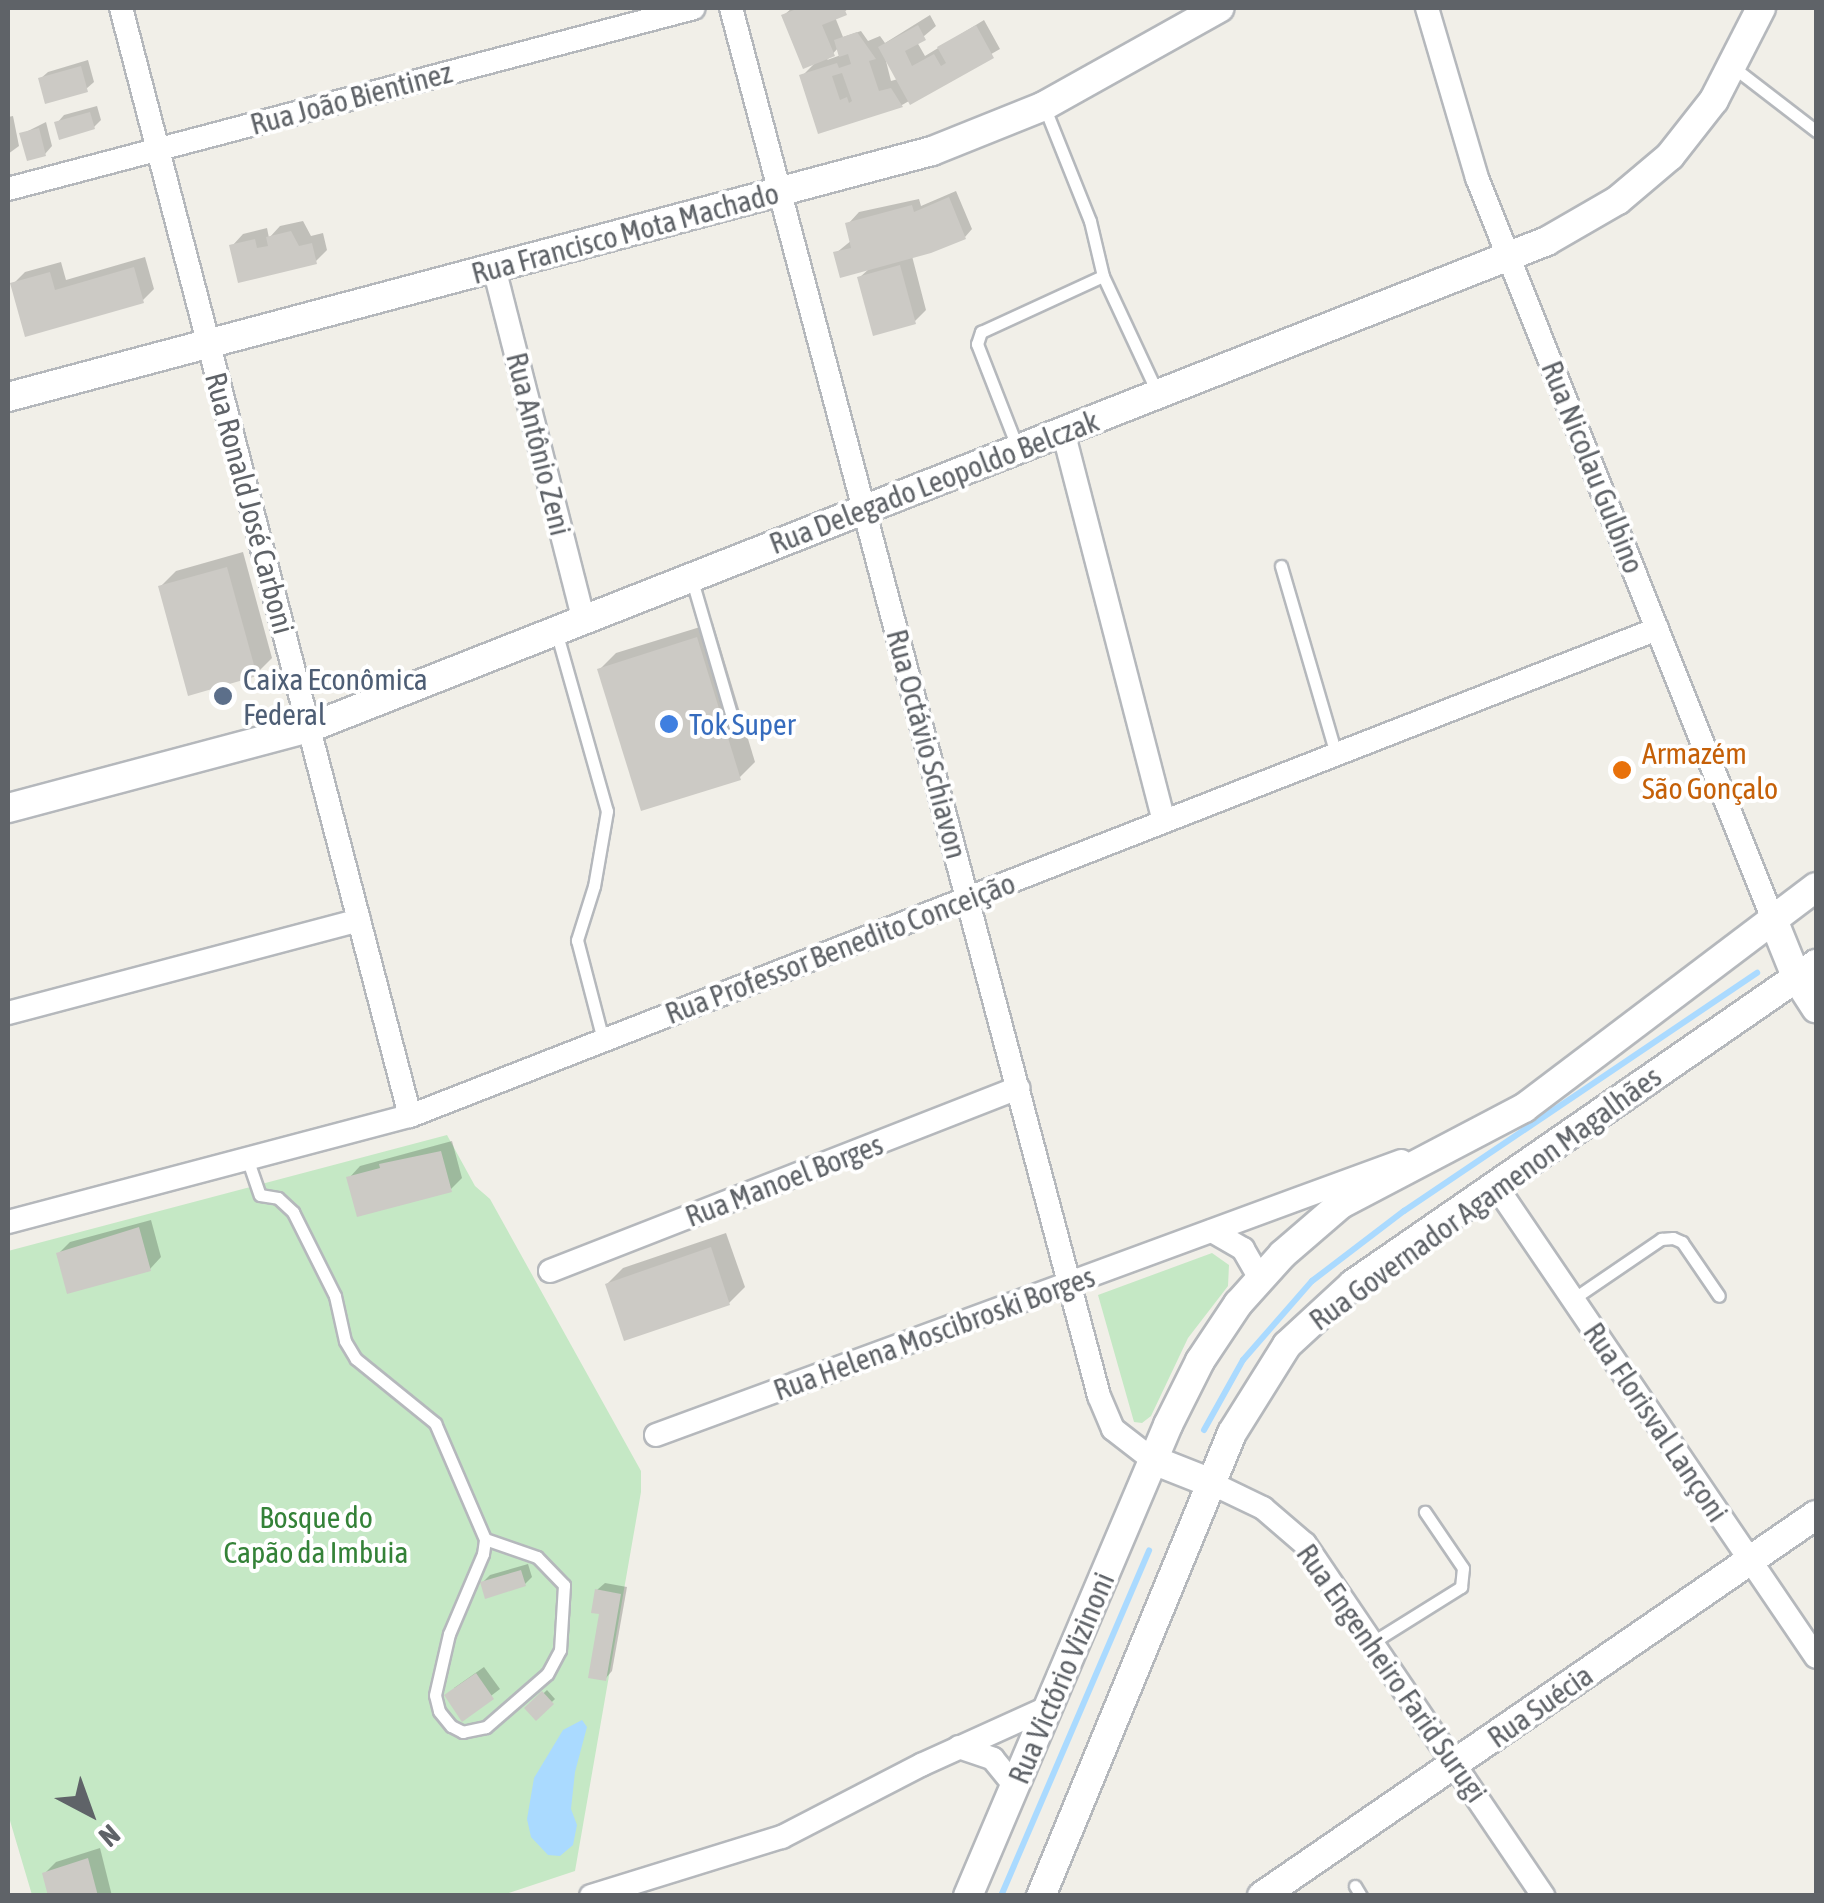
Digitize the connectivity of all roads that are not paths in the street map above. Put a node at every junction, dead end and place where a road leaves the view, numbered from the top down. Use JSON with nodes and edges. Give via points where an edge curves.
{"nodes":[{"id":1,"x":121,"y":8,"type":"edge"},
{"id":2,"x":694,"y":8,"type":"edge"},
{"id":3,"x":732,"y":8,"type":"edge"},
{"id":4,"x":1218,"y":8,"type":"edge"},
{"id":5,"x":1427,"y":8,"type":"edge"},
{"id":6,"x":1761,"y":8,"type":"edge"},
{"id":7,"x":1732,"y":66,"type":"junction"},
{"id":8,"x":1044,"y":106,"type":"junction"},
{"id":9,"x":1816,"y":131,"type":"edge"},
{"id":10,"x":158,"y":149,"type":"junction"},
{"id":11,"x":8,"y":189,"type":"edge"},
{"id":12,"x":781,"y":191,"type":"junction"},
{"id":13,"x":1509,"y":256,"type":"junction"},
{"id":14,"x":494,"y":268,"type":"junction"},
{"id":15,"x":1103,"y":276,"type":"junction"},
{"id":16,"x":209,"y":344,"type":"junction"},
{"id":17,"x":1158,"y":394,"type":"junction"},
{"id":18,"x":8,"y":397,"type":"edge"},
{"id":19,"x":1064,"y":431,"type":"junction"},
{"id":20,"x":1018,"y":449,"type":"junction"},
{"id":21,"x":865,"y":509,"type":"junction"},
{"id":22,"x":1281,"y":566,"type":"dead end"},
{"id":23,"x":691,"y":578,"type":"junction"},
{"id":24,"x":584,"y":620,"type":"junction"},
{"id":25,"x":1657,"y":629,"type":"junction"},
{"id":26,"x":556,"y":631,"type":"junction"},
{"id":27,"x":735,"y":727,"type":"dead end"},
{"id":28,"x":309,"y":728,"type":"junction"},
{"id":29,"x":1336,"y":754,"type":"junction"},
{"id":30,"x":8,"y":808,"type":"edge"},
{"id":31,"x":1164,"y":821,"type":"junction"},
{"id":32,"x":1816,"y":887,"type":"edge"},
{"id":33,"x":968,"y":898,"type":"junction"},
{"id":34,"x":359,"y":920,"type":"junction"},
{"id":35,"x":1774,"y":922,"type":"junction"},
{"id":36,"x":1807,"y":971,"type":"edge"},
{"id":37,"x":1816,"y":1008,"type":"edge"},
{"id":38,"x":8,"y":1013,"type":"edge"},
{"id":39,"x":604,"y":1040,"type":"junction"},
{"id":40,"x":1018,"y":1088,"type":"junction"},
{"id":41,"x":410,"y":1116,"type":"junction"},
{"id":42,"x":1484,"y":1130,"type":"junction"},
{"id":43,"x":247,"y":1158,"type":"junction"},
{"id":44,"x":1496,"y":1186,"type":"junction"},
{"id":45,"x":8,"y":1222,"type":"edge"},
{"id":46,"x":1212,"y":1231,"type":"junction"},
{"id":47,"x":550,"y":1271,"type":"dead end"},
{"id":48,"x":1260,"y":1279,"type":"junction"},
{"id":49,"x":1070,"y":1284,"type":"junction"},
{"id":50,"x":1719,"y":1296,"type":"dead end"},
{"id":51,"x":1573,"y":1300,"type":"junction"},
{"id":52,"x":656,"y":1435,"type":"dead end"},
{"id":53,"x":1154,"y":1460,"type":"junction"},
{"id":54,"x":1210,"y":1483,"type":"junction"},
{"id":55,"x":1426,"y":1512,"type":"dead end"},
{"id":56,"x":1816,"y":1516,"type":"edge"},
{"id":57,"x":485,"y":1539,"type":"junction"},
{"id":58,"x":1750,"y":1560,"type":"junction"},
{"id":59,"x":1373,"y":1642,"type":"junction"},
{"id":60,"x":1816,"y":1657,"type":"edge"},
{"id":61,"x":1051,"y":1706,"type":"junction"},
{"id":62,"x":959,"y":1748,"type":"junction"},
{"id":63,"x":1456,"y":1764,"type":"junction"},
{"id":64,"x":1015,"y":1786,"type":"junction"},
{"id":65,"x":591,"y":1896,"type":"edge"},
{"id":66,"x":968,"y":1896,"type":"edge"},
{"id":67,"x":1040,"y":1896,"type":"edge"},
{"id":68,"x":1262,"y":1896,"type":"edge"},
{"id":69,"x":1543,"y":1896,"type":"edge"}],
"edges":[{"from":1,"to":10,"type":"street","name":"Rua Ronald José Carboni"},
{"from":2,"to":10,"type":"street","name":"Rua João Bientinez"},
{"from":3,"to":12,"type":"street","name":"Rua Octávio Schiavon"},
{"from":4,"to":8,"type":"street","name":"Rua Francisco Mota Machado"},
{"from":5,"to":13,"type":"street","name":"Rua Nicolau Gulbino","via":[[1463,135]]},
{"from":6,"to":7,"type":"street","name":"Rua Delegado Leopoldo Belczak"},
{"from":7,"to":9,"type":"lane"},
{"from":7,"to":13,"type":"street","name":"Rua Delegado Leopoldo Belczak","via":[[1696,126],[1647,177],[1580,224]]},
{"from":8,"to":12,"type":"street","name":"Rua Francisco Mota Machado","via":[[932,150]]},
{"from":8,"to":15,"type":"lane","via":[[1090,221]]},
{"from":10,"to":11,"type":"street","name":"Rua João Bientinez"},
{"from":10,"to":16,"type":"street","name":"Rua Ronald José Carboni"},
{"from":12,"to":14,"type":"street","name":"Rua Francisco Mota Machado"},
{"from":12,"to":21,"type":"street","name":"Rua Octávio Schiavon"},
{"from":13,"to":17,"type":"street","name":"Rua Delegado Leopoldo Belczak"},
{"from":13,"to":25,"type":"street","name":"Rua Nicolau Gulbino"},
{"from":14,"to":16,"type":"street","name":"Rua Francisco Mota Machado"},
{"from":14,"to":24,"type":"street","name":"Rua Antônio Zeni"},
{"from":15,"to":17,"type":"lane"},
{"from":15,"to":20,"type":"lane","via":[[981,332],[977,344]]},
{"from":16,"to":18,"type":"street","name":"Rua Francisco Mota Machado"},
{"from":16,"to":28,"type":"street","name":"Rua Ronald José Carboni"},
{"from":17,"to":19,"type":"street","name":"Rua Delegado Leopoldo Belczak"},
{"from":19,"to":20,"type":"street","name":"Rua Delegado Leopoldo Belczak"},
{"from":19,"to":31,"type":"street"},
{"from":20,"to":21,"type":"street","name":"Rua Delegado Leopoldo Belczak"},
{"from":21,"to":23,"type":"street","name":"Rua Delegado Leopoldo Belczak"},
{"from":21,"to":33,"type":"street","name":"Rua Octávio Schiavon"},
{"from":22,"to":29,"type":"lane"},
{"from":23,"to":24,"type":"street","name":"Rua Delegado Leopoldo Belczak"},
{"from":23,"to":27,"type":"lane"},
{"from":24,"to":26,"type":"street","name":"Rua Delegado Leopoldo Belczak"},
{"from":25,"to":29,"type":"street","name":"Rua Professor Benedito Conceição"},
{"from":25,"to":35,"type":"street","name":"Rua Nicolau Gulbino"},
{"from":26,"to":28,"type":"street","name":"Rua Delegado Leopoldo Belczak"},
{"from":26,"to":39,"type":"lane","via":[[607,811],[577,940]]},
{"from":28,"to":30,"type":"street","name":"Rua Delegado Leopoldo Belczak"},
{"from":28,"to":34,"type":"street","name":"Rua Ronald José Carboni"},
{"from":29,"to":31,"type":"street","name":"Rua Professor Benedito Conceição"},
{"from":31,"to":33,"type":"street","name":"Rua Professor Benedito Conceição"},
{"from":32,"to":35,"type":"street","name":"Rua Governador Agamenon Magalhães"},
{"from":33,"to":39,"type":"street","name":"Rua Professor Benedito Conceição"},
{"from":33,"to":40,"type":"street","name":"Rua Octávio Schiavon"},
{"from":34,"to":38,"type":"street"},
{"from":34,"to":41,"type":"street","name":"Rua Ronald José Carboni"},
{"from":35,"to":36,"type":"street"},
{"from":35,"to":42,"type":"street","name":"Rua Governador Agamenon Magalhães","via":[[1538,1098]]},
{"from":36,"to":37,"type":"street"},
{"from":36,"to":44,"type":"street","name":"Rua Governador Agamenon Magalhães"},
{"from":39,"to":41,"type":"street","name":"Rua Professor Benedito Conceição"},
{"from":40,"to":47,"type":"street","name":"Rua Manoel Borges"},
{"from":40,"to":49,"type":"street","name":"Rua Octávio Schiavon"},
{"from":41,"to":43,"type":"street","name":"Rua Professor Benedito Conceição"},
{"from":42,"to":46,"type":"street","name":"Rua Helena Moscibroski Borges"},
{"from":42,"to":48,"type":"street","name":"Rua Governador Agamenon Magalhães","via":[[1341,1204]]},
{"from":43,"to":45,"type":"street","name":"Rua Professor Benedito Conceição"},
{"from":43,"to":57,"type":"lane","via":[[260,1195],[278,1198],[294,1212],[335,1296],[356,1360],[434,1423]]},
{"from":44,"to":51,"type":"street","name":"Rua Florisval Lançoni"},
{"from":44,"to":54,"type":"street","name":"Rua Governador Agamenon Magalhães","via":[[1353,1284],[1304,1326],[1248,1404]]},
{"from":46,"to":48,"type":"street","via":[[1243,1248]]},
{"from":46,"to":49,"type":"street","name":"Rua Helena Moscibroski Borges"},
{"from":48,"to":53,"type":"street","name":"Rua Governador Agamenon Magalhães","via":[[1200,1361]]},
{"from":49,"to":52,"type":"street","name":"Rua Helena Moscibroski Borges"},
{"from":49,"to":53,"type":"street","name":"Rua Octávio Schiavon","via":[[1106,1414],[1125,1442]]},
{"from":50,"to":51,"type":"lane","via":[[1673,1238],[1661,1239]]},
{"from":51,"to":58,"type":"street","name":"Rua Florisval Lançoni"},
{"from":53,"to":54,"type":"street"},
{"from":53,"to":61,"type":"street","name":"Rua Victório Vizinoni"},
{"from":54,"to":59,"type":"street","name":"Rua Engenheiro Farid Surugi","via":[[1264,1508],[1294,1531]]},
{"from":54,"to":67,"type":"street","name":"Rua Victório Vizinoni"},
{"from":55,"to":59,"type":"lane","via":[[1463,1568],[1461,1587]]},
{"from":56,"to":58,"type":"street","name":"Rua Suécia"},
{"from":57,"to":57,"type":"lane","via":[[448,1634],[435,1695],[439,1711],[463,1732],[486,1727],[547,1674],[560,1650],[566,1607],[564,1585],[550,1566]]},
{"from":58,"to":60,"type":"street","name":"Rua Florisval Lançoni"},
{"from":58,"to":63,"type":"street","name":"Rua Suécia"},
{"from":59,"to":63,"type":"street","name":"Rua Engenheiro Farid Surugi"},
{"from":61,"to":62,"type":"street"},
{"from":61,"to":64,"type":"street","name":"Rua Victório Vizinoni"},
{"from":62,"to":64,"type":"street","via":[[993,1759]]},
{"from":62,"to":65,"type":"street","via":[[782,1838]]},
{"from":63,"to":68,"type":"street","name":"Rua Suécia"},
{"from":63,"to":69,"type":"street","name":"Rua Engenheiro Farid Surugi"},
{"from":64,"to":66,"type":"street","name":"Rua Victório Vizinoni"}]}
